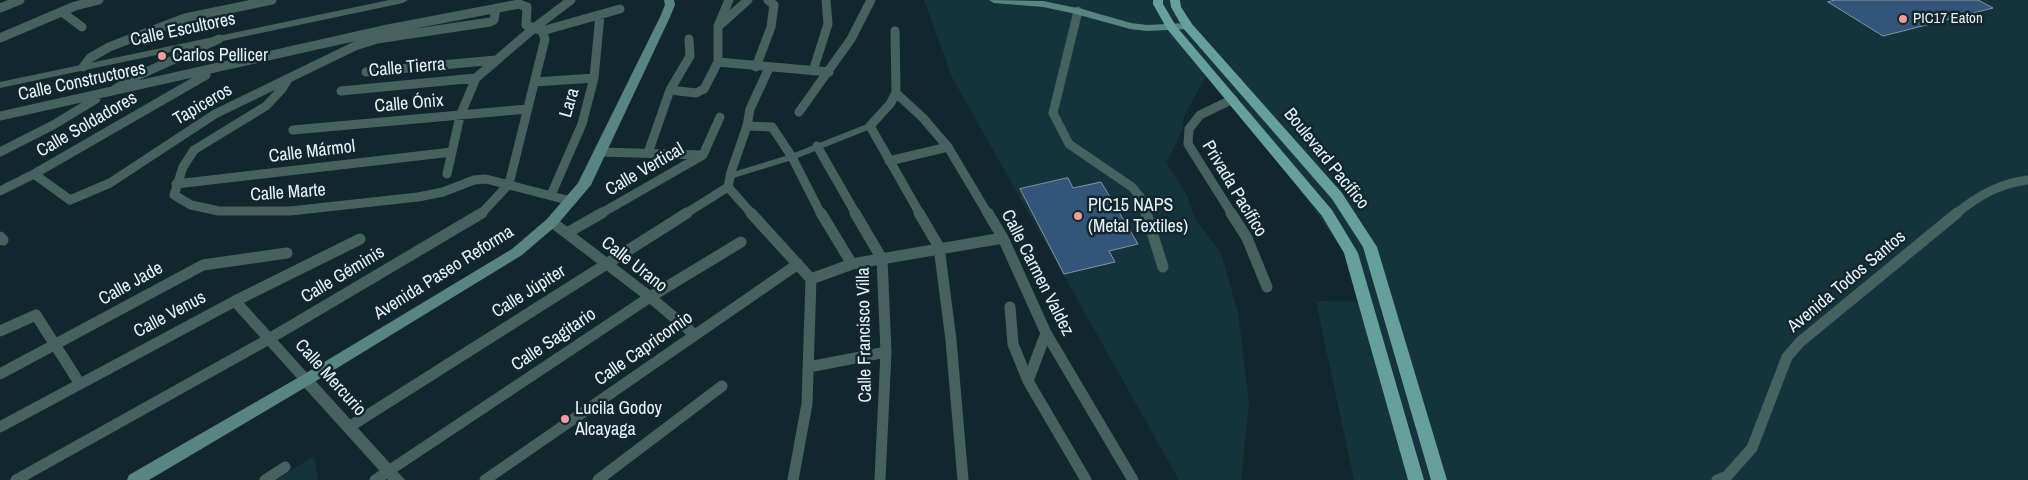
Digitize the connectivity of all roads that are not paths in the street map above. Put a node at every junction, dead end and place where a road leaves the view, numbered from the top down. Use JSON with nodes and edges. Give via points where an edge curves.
{"nodes":[{"id":1,"x":20,"y":0,"type":"edge"},
{"id":2,"x":99,"y":0,"type":"edge"},
{"id":3,"x":272,"y":0,"type":"edge"},
{"id":4,"x":403,"y":0,"type":"edge"},
{"id":5,"x":571,"y":0,"type":"edge"},
{"id":6,"x":669,"y":0,"type":"edge"},
{"id":7,"x":728,"y":0,"type":"edge"},
{"id":8,"x":748,"y":0,"type":"edge"},
{"id":9,"x":768,"y":0,"type":"edge"},
{"id":10,"x":826,"y":0,"type":"edge"},
{"id":11,"x":871,"y":0,"type":"edge"},
{"id":12,"x":994,"y":0,"type":"edge"},
{"id":13,"x":1158,"y":0,"type":"edge"},
{"id":14,"x":1175,"y":0,"type":"edge"},
{"id":15,"x":75,"y":3,"type":"edge"},
{"id":16,"x":524,"y":5,"type":"joint"},
{"id":17,"x":0,"y":8,"type":"edge"},
{"id":18,"x":496,"y":8,"type":"junction"},
{"id":19,"x":620,"y":9,"type":"dead end"},
{"id":20,"x":1078,"y":11,"type":"junction"},
{"id":21,"x":62,"y":12,"type":"junction"},
{"id":22,"x":600,"y":15,"type":"junction"},
{"id":23,"x":718,"y":26,"type":"junction"},
{"id":24,"x":1188,"y":26,"type":"junction"},
{"id":25,"x":82,"y":27,"type":"dead end"},
{"id":26,"x":1171,"y":28,"type":"junction"},
{"id":27,"x":538,"y":29,"type":"junction"},
{"id":28,"x":896,"y":31,"type":"dead end"},
{"id":29,"x":392,"y":33,"type":"junction"},
{"id":30,"x":0,"y":38,"type":"edge"},
{"id":31,"x":219,"y":39,"type":"junction"},
{"id":32,"x":689,"y":39,"type":"dead end"},
{"id":33,"x":496,"y":60,"type":"junction"},
{"id":34,"x":718,"y":62,"type":"junction"},
{"id":35,"x":83,"y":67,"type":"junction"},
{"id":36,"x":756,"y":67,"type":"junction"},
{"id":37,"x":769,"y":68,"type":"junction"},
{"id":38,"x":215,"y":69,"type":"junction"},
{"id":39,"x":813,"y":71,"type":"junction"},
{"id":40,"x":366,"y":72,"type":"dead end"},
{"id":41,"x":829,"y":72,"type":"junction"},
{"id":42,"x":135,"y":77,"type":"junction"},
{"id":43,"x":476,"y":78,"type":"junction"},
{"id":44,"x":594,"y":78,"type":"junction"},
{"id":45,"x":288,"y":79,"type":"junction"},
{"id":46,"x":535,"y":82,"type":"junction"},
{"id":47,"x":0,"y":85,"type":"edge"},
{"id":48,"x":143,"y":86,"type":"junction"},
{"id":49,"x":342,"y":90,"type":"dead end"},
{"id":50,"x":670,"y":90,"type":"junction"},
{"id":51,"x":896,"y":93,"type":"junction"},
{"id":52,"x":103,"y":95,"type":"junction"},
{"id":53,"x":1234,"y":100,"type":"junction"},
{"id":54,"x":527,"y":109,"type":"junction"},
{"id":55,"x":799,"y":112,"type":"dead end"},
{"id":56,"x":0,"y":116,"type":"edge"},
{"id":57,"x":460,"y":116,"type":"junction"},
{"id":58,"x":720,"y":117,"type":"dead end"},
{"id":59,"x":747,"y":126,"type":"junction"},
{"id":60,"x":870,"y":126,"type":"junction"},
{"id":61,"x":293,"y":130,"type":"dead end"},
{"id":62,"x":817,"y":146,"type":"junction"},
{"id":63,"x":948,"y":147,"type":"junction"},
{"id":64,"x":0,"y":152,"type":"edge"},
{"id":65,"x":452,"y":152,"type":"junction"},
{"id":66,"x":601,"y":152,"type":"junction"},
{"id":67,"x":648,"y":153,"type":"junction"},
{"id":68,"x":703,"y":155,"type":"junction"},
{"id":69,"x":792,"y":156,"type":"junction"},
{"id":70,"x":889,"y":161,"type":"junction"},
{"id":71,"x":34,"y":174,"type":"junction"},
{"id":72,"x":448,"y":174,"type":"dead end"},
{"id":73,"x":730,"y":176,"type":"junction"},
{"id":74,"x":2028,"y":180,"type":"edge"},
{"id":75,"x":176,"y":184,"type":"junction"},
{"id":76,"x":509,"y":184,"type":"junction"},
{"id":77,"x":728,"y":187,"type":"junction"},
{"id":78,"x":0,"y":191,"type":"edge"},
{"id":79,"x":551,"y":195,"type":"junction"},
{"id":80,"x":572,"y":201,"type":"junction"},
{"id":81,"x":552,"y":222,"type":"junction"},
{"id":82,"x":567,"y":233,"type":"junction"},
{"id":83,"x":1003,"y":238,"type":"junction"},
{"id":84,"x":360,"y":239,"type":"dead end"},
{"id":85,"x":741,"y":242,"type":"dead end"},
{"id":86,"x":939,"y":247,"type":"junction"},
{"id":87,"x":287,"y":253,"type":"dead end"},
{"id":88,"x":882,"y":259,"type":"junction"},
{"id":89,"x":606,"y":264,"type":"junction"},
{"id":90,"x":798,"y":264,"type":"junction"},
{"id":91,"x":852,"y":264,"type":"junction"},
{"id":92,"x":1163,"y":266,"type":"dead end"},
{"id":93,"x":811,"y":280,"type":"junction"},
{"id":94,"x":1267,"y":286,"type":"dead end"},
{"id":95,"x":650,"y":297,"type":"junction"},
{"id":96,"x":235,"y":301,"type":"junction"},
{"id":97,"x":1010,"y":307,"type":"dead end"},
{"id":98,"x":0,"y":331,"type":"edge"},
{"id":99,"x":1046,"y":333,"type":"junction"},
{"id":100,"x":695,"y":334,"type":"junction"},
{"id":101,"x":269,"y":339,"type":"junction"},
{"id":102,"x":56,"y":346,"type":"junction"},
{"id":103,"x":886,"y":352,"type":"junction"},
{"id":104,"x":809,"y":367,"type":"junction"},
{"id":105,"x":0,"y":374,"type":"edge"},
{"id":106,"x":306,"y":380,"type":"junction"},
{"id":107,"x":1028,"y":381,"type":"junction"},
{"id":108,"x":80,"y":384,"type":"junction"},
{"id":109,"x":722,"y":386,"type":"dead end"},
{"id":110,"x":0,"y":427,"type":"edge"},
{"id":111,"x":350,"y":427,"type":"junction"},
{"id":112,"x":285,"y":467,"type":"dead end"},
{"id":113,"x":393,"y":475,"type":"edge"},
{"id":114,"x":16,"y":480,"type":"edge"},
{"id":115,"x":135,"y":480,"type":"edge"},
{"id":116,"x":265,"y":480,"type":"edge"},
{"id":117,"x":375,"y":480,"type":"edge"},
{"id":118,"x":485,"y":480,"type":"edge"},
{"id":119,"x":598,"y":480,"type":"edge"},
{"id":120,"x":793,"y":480,"type":"edge"},
{"id":121,"x":880,"y":480,"type":"edge"},
{"id":122,"x":962,"y":480,"type":"edge"},
{"id":123,"x":1086,"y":480,"type":"edge"},
{"id":124,"x":1133,"y":480,"type":"edge"},
{"id":125,"x":1416,"y":480,"type":"edge"},
{"id":126,"x":1439,"y":480,"type":"edge"},
{"id":127,"x":1717,"y":480,"type":"edge"}],
"edges":[{"from":1,"to":17,"type":"street"},
{"from":2,"to":15,"type":"street"},
{"from":3,"to":35,"type":"street","via":[[185,18],[109,47],[90,58]]},
{"from":4,"to":31,"type":"street","name":"Calle Escultores"},
{"from":5,"to":27,"type":"street"},
{"from":6,"to":66,"type":"main road","name":"Avenida Paseo Reforma","via":[[665,17]]},
{"from":7,"to":23,"type":"street"},
{"from":8,"to":23,"type":"street"},
{"from":9,"to":36,"type":"street","via":[[774,5],[771,27]]},
{"from":10,"to":39,"type":"street","via":[[828,24]]},
{"from":11,"to":41,"type":"street"},
{"from":12,"to":20,"type":"main road"},
{"from":13,"to":26,"type":"main road","name":"Boulevard Pacífico"},
{"from":14,"to":24,"type":"main road","name":"Boulevard Pacífico"},
{"from":15,"to":21,"type":"street"},
{"from":16,"to":18,"type":"street","name":"Calle Constructores"},
{"from":16,"to":27,"type":"street","name":"Calle Géminis","via":[[527,7],[526,25]]},
{"from":18,"to":29,"type":"street","name":"Calle Constructores"},
{"from":18,"to":29,"type":"street","via":[[494,20],[484,24]]},
{"from":19,"to":22,"type":"street"},
{"from":20,"to":26,"type":"main road","via":[[1130,26]]},
{"from":20,"to":92,"type":"street","via":[[1053,113],[1069,144],[1132,187],[1141,198]]},
{"from":21,"to":25,"type":"street"},
{"from":21,"to":30,"type":"street"},
{"from":22,"to":27,"type":"street"},
{"from":22,"to":44,"type":"street","name":"Lara"},
{"from":23,"to":34,"type":"street"},
{"from":24,"to":26,"type":"main road"},
{"from":24,"to":126,"type":"main road","name":"Boulevard Pacífico","via":[[1337,196],[1370,248]]},
{"from":26,"to":53,"type":"main road","name":"Boulevard Pacífico"},
{"from":27,"to":33,"type":"street"},
{"from":27,"to":46,"type":"street","name":"Calle Géminis","via":[[545,39]]},
{"from":28,"to":51,"type":"street"},
{"from":29,"to":38,"type":"street","name":"Calle Constructores"},
{"from":29,"to":45,"type":"street","name":"Tapiceros","via":[[355,46]]},
{"from":31,"to":35,"type":"street","name":"Calle Escultores"},
{"from":31,"to":42,"type":"street"},
{"from":32,"to":50,"type":"street","via":[[690,56]]},
{"from":33,"to":40,"type":"street"},
{"from":33,"to":43,"type":"street"},
{"from":34,"to":36,"type":"street"},
{"from":34,"to":50,"type":"street","via":[[701,91]]},
{"from":35,"to":47,"type":"street","name":"Calle Escultores"},
{"from":36,"to":37,"type":"street"},
{"from":37,"to":39,"type":"street"},
{"from":37,"to":59,"type":"street","via":[[750,109]]},
{"from":38,"to":48,"type":"street","name":"Calle Constructores"},
{"from":38,"to":71,"type":"street","name":"Calle Soldadores"},
{"from":39,"to":41,"type":"street"},
{"from":41,"to":55,"type":"street"},
{"from":42,"to":48,"type":"street"},
{"from":42,"to":52,"type":"street"},
{"from":43,"to":49,"type":"street","name":"Calle Tierra"},
{"from":43,"to":57,"type":"street"},
{"from":44,"to":46,"type":"street"},
{"from":44,"to":79,"type":"street","name":"Lara","via":[[582,124]]},
{"from":45,"to":71,"type":"street","name":"Tapiceros","via":[[215,114],[110,183],[70,200]]},
{"from":45,"to":75,"type":"street","via":[[280,94],[267,106],[191,153]]},
{"from":46,"to":54,"type":"street","name":"Calle Géminis"},
{"from":48,"to":52,"type":"street","name":"Calle Constructores"},
{"from":50,"to":67,"type":"street"},
{"from":51,"to":60,"type":"street"},
{"from":51,"to":63,"type":"street","name":"Calle Carmen Valdez"},
{"from":52,"to":56,"type":"street","name":"Calle Constructores"},
{"from":52,"to":64,"type":"street"},
{"from":53,"to":94,"type":"street","name":"Privada Pacífico","via":[[1200,115],[1189,129],[1188,144],[1247,238]]},
{"from":53,"to":125,"type":"main road","name":"Boulevard Pacífico","via":[[1327,213],[1351,253]]},
{"from":54,"to":57,"type":"street","name":"Calle Ónix"},
{"from":54,"to":76,"type":"street","name":"Calle Géminis"},
{"from":57,"to":61,"type":"street","name":"Calle Ónix"},
{"from":57,"to":65,"type":"street"},
{"from":58,"to":68,"type":"street"},
{"from":59,"to":69,"type":"street","via":[[772,127]]},
{"from":59,"to":73,"type":"street"},
{"from":60,"to":62,"type":"street"},
{"from":60,"to":70,"type":"street"},
{"from":62,"to":69,"type":"street"},
{"from":62,"to":88,"type":"street","name":"Calle Francisco Villa"},
{"from":63,"to":70,"type":"street"},
{"from":63,"to":83,"type":"street","name":"Calle Carmen Valdez"},
{"from":65,"to":72,"type":"street"},
{"from":65,"to":75,"type":"street","name":"Calle Mármol"},
{"from":66,"to":67,"type":"street","name":"Calle Vertical"},
{"from":66,"to":80,"type":"main road","name":"Avenida Paseo Reforma"},
{"from":67,"to":68,"type":"street","name":"Calle Vertical"},
{"from":68,"to":82,"type":"street","name":"Calle Vertical"},
{"from":69,"to":73,"type":"street"},
{"from":69,"to":91,"type":"street","via":[[811,197]]},
{"from":70,"to":86,"type":"street"},
{"from":71,"to":78,"type":"street","name":"Calle Soldadores"},
{"from":73,"to":77,"type":"street"},
{"from":74,"to":127,"type":"street","name":"Avenida Todos Santos","via":[[2010,182],[1974,199],[1800,342],[1787,357],[1752,448],[1727,476]]},
{"from":75,"to":76,"type":"street","name":"Calle Marte","via":[[174,195],[191,206],[259,214],[418,198],[474,180]]},
{"from":76,"to":79,"type":"street","name":"Calle Marte"},
{"from":76,"to":101,"type":"street","name":"Calle Géminis","via":[[481,214]]},
{"from":77,"to":89,"type":"street","name":"Calle Júpiter"},
{"from":77,"to":90,"type":"street"},
{"from":79,"to":80,"type":"street","name":"Calle Marte"},
{"from":80,"to":81,"type":"main road","name":"Avenida Paseo Reforma"},
{"from":81,"to":82,"type":"street","name":"Calle Urano"},
{"from":81,"to":106,"type":"main road","name":"Avenida Paseo Reforma","via":[[517,252]]},
{"from":82,"to":89,"type":"street","name":"Calle Urano"},
{"from":83,"to":86,"type":"street"},
{"from":83,"to":99,"type":"street","name":"Calle Carmen Valdez"},
{"from":84,"to":96,"type":"street","name":"Calle Venus"},
{"from":85,"to":95,"type":"street","name":"Calle Sagitario"},
{"from":86,"to":88,"type":"street"},
{"from":86,"to":122,"type":"street","via":[[952,340]]},
{"from":87,"to":102,"type":"street","name":"Calle Jade","via":[[203,265]]},
{"from":88,"to":91,"type":"street"},
{"from":88,"to":103,"type":"street","name":"Calle Francisco Villa"},
{"from":89,"to":95,"type":"street","name":"Calle Urano"},
{"from":89,"to":111,"type":"street","name":"Calle Júpiter"},
{"from":90,"to":93,"type":"street"},
{"from":90,"to":100,"type":"street","name":"Calle Capricornio"},
{"from":91,"to":93,"type":"street"},
{"from":93,"to":104,"type":"street"},
{"from":95,"to":100,"type":"street","name":"Calle Urano"},
{"from":95,"to":113,"type":"street","name":"Calle Sagitario"},
{"from":96,"to":101,"type":"street","name":"Calle Mercurio"},
{"from":96,"to":108,"type":"street","name":"Calle Venus"},
{"from":97,"to":107,"type":"street","via":[[1013,344]]},
{"from":98,"to":102,"type":"street","via":[[36,315]]},
{"from":99,"to":107,"type":"street"},
{"from":99,"to":124,"type":"street","name":"Calle Carmen Valdez"},
{"from":100,"to":118,"type":"street","name":"Calle Capricornio"},
{"from":101,"to":106,"type":"street","name":"Calle Mercurio"},
{"from":101,"to":114,"type":"street","name":"Calle Géminis"},
{"from":102,"to":105,"type":"street","name":"Calle Jade"},
{"from":102,"to":108,"type":"street"},
{"from":103,"to":104,"type":"street"},
{"from":103,"to":121,"type":"street","name":"Calle Francisco Villa"},
{"from":104,"to":120,"type":"street","via":[[807,404]]},
{"from":106,"to":111,"type":"street","name":"Calle Mercurio"},
{"from":106,"to":115,"type":"main road","name":"Avenida Paseo Reforma"},
{"from":107,"to":123,"type":"street"},
{"from":108,"to":110,"type":"street","name":"Calle Venus"},
{"from":109,"to":119,"type":"street"},
{"from":111,"to":113,"type":"street","name":"Calle Mercurio"},
{"from":112,"to":116,"type":"street"},
{"from":113,"to":117,"type":"street","name":"Calle Sagitario"}]}
